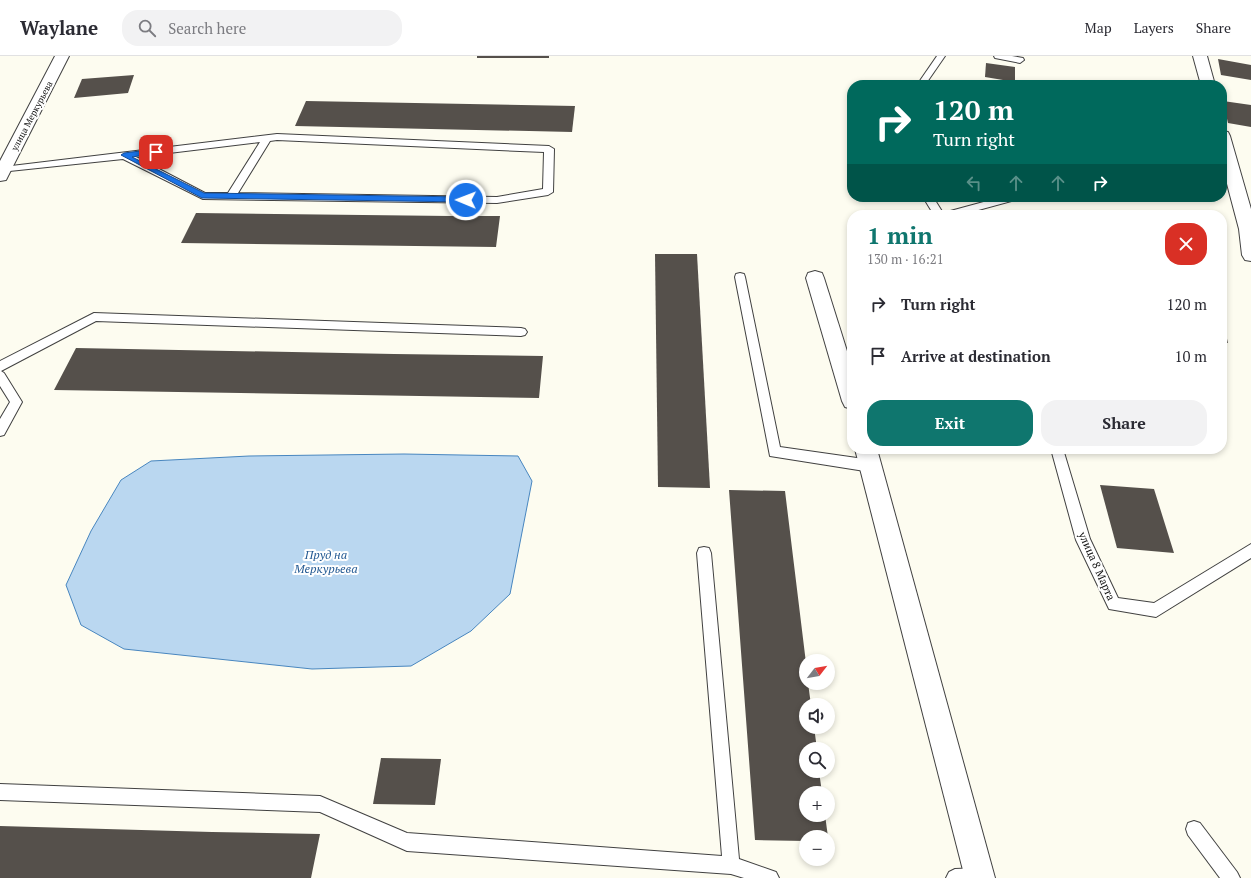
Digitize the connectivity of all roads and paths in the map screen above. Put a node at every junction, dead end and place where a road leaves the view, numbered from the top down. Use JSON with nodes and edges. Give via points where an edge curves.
{"nodes":[{"id":1,"x":62,"y":56,"type":"edge"},
{"id":2,"x":941,"y":56,"type":"edge"},
{"id":3,"x":998,"y":56,"type":"edge"},
{"id":4,"x":1200,"y":56,"type":"edge"},
{"id":5,"x":1020,"y":60,"type":"dead end"},
{"id":6,"x":924,"y":80,"type":"edge"},
{"id":7,"x":1207,"y":80,"type":"edge"},
{"id":8,"x":267,"y":138,"type":"junction"},
{"id":9,"x":1227,"y":154,"type":"edge"},
{"id":10,"x":124,"y":155,"type":"junction"},
{"id":11,"x":1,"y":173,"type":"edge"},
{"id":12,"x":231,"y":196,"type":"junction"},
{"id":13,"x":996,"y":202,"type":"edge"},
{"id":14,"x":966,"y":210,"type":"edge"},
{"id":15,"x":1251,"y":255,"type":"edge"},
{"id":16,"x":740,"y":277,"type":"dead end"},
{"id":17,"x":815,"y":278,"type":"dead end"},
{"id":18,"x":521,"y":332,"type":"dead end"},
{"id":19,"x":0,"y":367,"type":"edge"},
{"id":20,"x":0,"y":376,"type":"edge"},
{"id":21,"x":847,"y":384,"type":"edge"},
{"id":22,"x":0,"y":431,"type":"edge"},
{"id":23,"x":1058,"y":454,"type":"edge"},
{"id":24,"x":869,"y":457,"type":"edge"},
{"id":25,"x":1251,"y":550,"type":"edge"},
{"id":26,"x":704,"y":553,"type":"dead end"},
{"id":27,"x":0,"y":792,"type":"edge"},
{"id":28,"x":1194,"y":829,"type":"dead end"},
{"id":29,"x":731,"y":865,"type":"junction"},
{"id":30,"x":770,"y":878,"type":"edge"},
{"id":31,"x":955,"y":878,"type":"edge"},
{"id":32,"x":980,"y":878,"type":"edge"},
{"id":33,"x":1231,"y":878,"type":"edge"}],
"edges":[{"from":1,"to":11,"type":"street","name":"улица Меркурьева"},
{"from":2,"to":6,"type":"lane"},
{"from":3,"to":5,"type":"lane"},
{"from":4,"to":7,"type":"street"},
{"from":8,"to":10,"type":"lane"},
{"from":8,"to":12,"type":"lane"},
{"from":8,"to":12,"type":"lane","via":[[549,149],[548,192],[497,200]]},
{"from":9,"to":15,"type":"street","via":[[1248,229]]},
{"from":10,"to":11,"type":"lane"},
{"from":10,"to":12,"type":"lane","via":[[202,196]]},
{"from":13,"to":14,"type":"lane"},
{"from":16,"to":24,"type":"lane","via":[[775,452]]},
{"from":17,"to":21,"type":"street"},
{"from":18,"to":19,"type":"lane","via":[[94,317]]},
{"from":20,"to":22,"type":"lane","via":[[16,402]]},
{"from":23,"to":25,"type":"lane","name":"улица 8 Марта","via":[[1083,540],[1114,604],[1156,610]]},
{"from":24,"to":32,"type":"street"},
{"from":26,"to":29,"type":"lane"},
{"from":27,"to":29,"type":"lane","via":[[320,804],[407,842]]},
{"from":28,"to":33,"type":"lane"},
{"from":29,"to":30,"type":"lane"},
{"from":31,"to":32,"type":"lane"}]}
